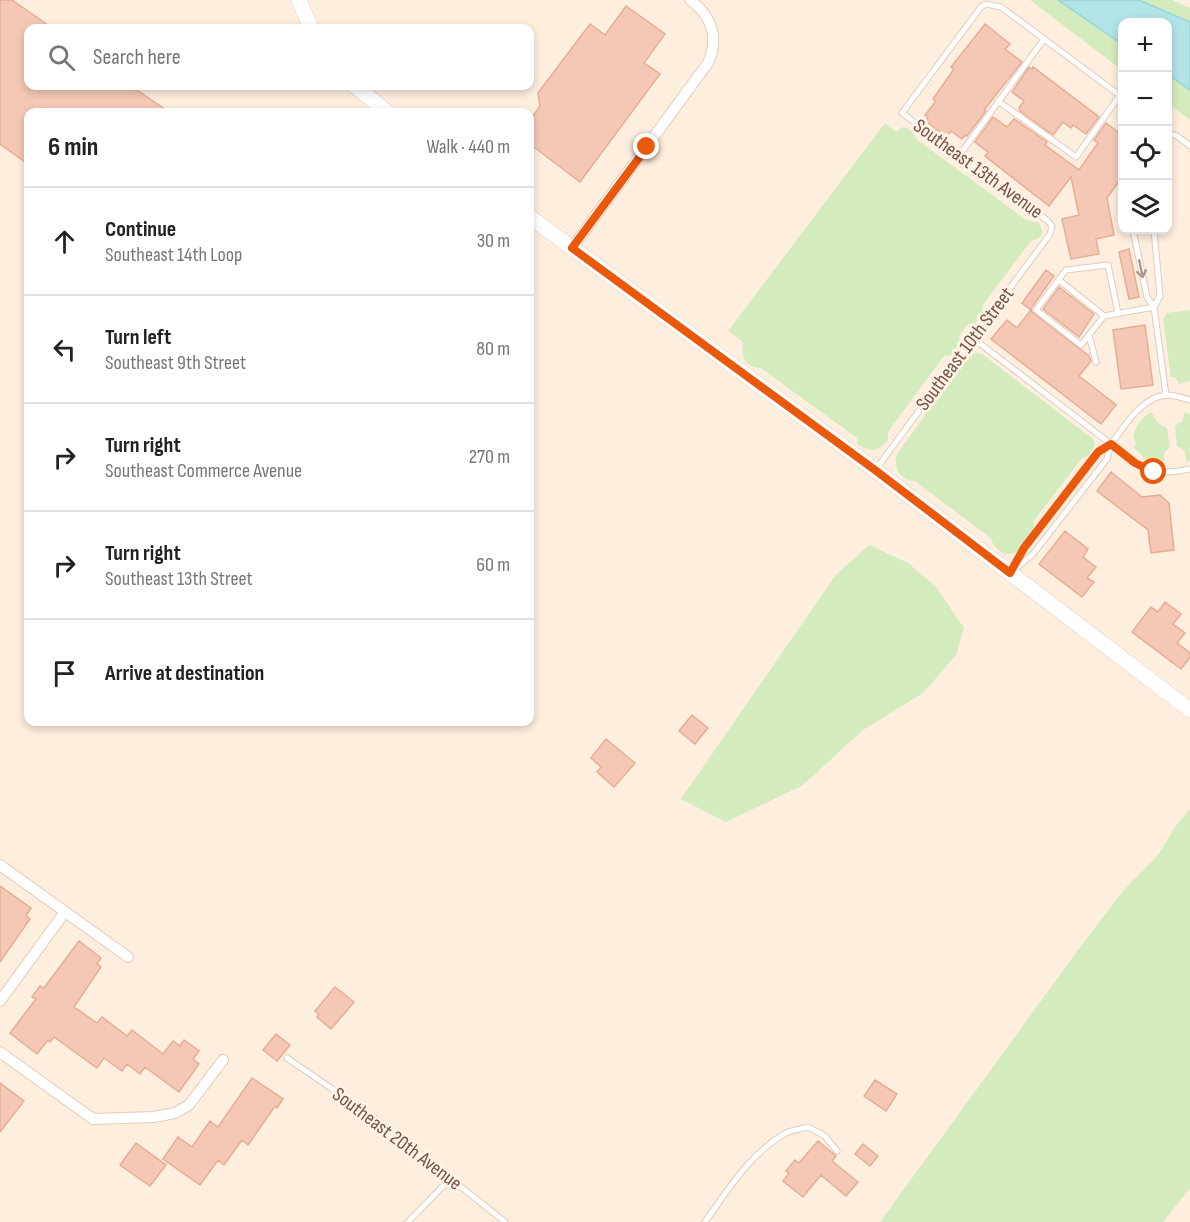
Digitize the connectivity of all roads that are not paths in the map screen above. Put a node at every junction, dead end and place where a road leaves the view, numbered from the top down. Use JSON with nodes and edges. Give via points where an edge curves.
{"nodes":[{"id":1,"x":299,"y":0,"type":"edge"},
{"id":2,"x":690,"y":0,"type":"edge"},
{"id":3,"x":309,"y":24,"type":"edge"},
{"id":4,"x":1044,"y":39,"type":"junction"},
{"id":5,"x":360,"y":90,"type":"edge"},
{"id":6,"x":1118,"y":94,"type":"edge"},
{"id":7,"x":1118,"y":100,"type":"edge"},
{"id":8,"x":998,"y":101,"type":"junction"},
{"id":9,"x":382,"y":108,"type":"edge"},
{"id":10,"x":1172,"y":134,"type":"edge"},
{"id":11,"x":1190,"y":146,"type":"edge"},
{"id":12,"x":959,"y":156,"type":"junction"},
{"id":13,"x":534,"y":220,"type":"edge"},
{"id":14,"x":1052,"y":226,"type":"joint"},
{"id":15,"x":1134,"y":234,"type":"edge"},
{"id":16,"x":1154,"y":234,"type":"edge"},
{"id":17,"x":572,"y":248,"type":"junction"},
{"id":18,"x":1059,"y":280,"type":"junction"},
{"id":19,"x":1155,"y":307,"type":"junction"},
{"id":20,"x":1118,"y":313,"type":"junction"},
{"id":21,"x":1104,"y":316,"type":"junction"},
{"id":22,"x":1089,"y":335,"type":"junction"},
{"id":23,"x":974,"y":339,"type":"junction"},
{"id":24,"x":1096,"y":362,"type":"dead end"},
{"id":25,"x":1166,"y":395,"type":"junction"},
{"id":26,"x":1190,"y":400,"type":"edge"},
{"id":27,"x":1111,"y":444,"type":"junction"},
{"id":28,"x":875,"y":470,"type":"junction"},
{"id":29,"x":1190,"y":470,"type":"edge"},
{"id":30,"x":1010,"y":573,"type":"junction"},
{"id":31,"x":1190,"y":710,"type":"edge"},
{"id":32,"x":0,"y":865,"type":"edge"},
{"id":33,"x":65,"y":912,"type":"junction"},
{"id":34,"x":128,"y":957,"type":"dead end"},
{"id":35,"x":0,"y":1001,"type":"edge"},
{"id":36,"x":0,"y":1052,"type":"edge"},
{"id":37,"x":287,"y":1058,"type":"dead end"},
{"id":38,"x":223,"y":1060,"type":"dead end"},
{"id":39,"x":837,"y":1150,"type":"dead end"},
{"id":40,"x":450,"y":1179,"type":"junction"},
{"id":41,"x":408,"y":1222,"type":"edge"},
{"id":42,"x":505,"y":1222,"type":"edge"},
{"id":43,"x":705,"y":1222,"type":"edge"}],
"edges":[{"from":1,"to":3,"type":"street"},
{"from":2,"to":17,"type":"street","via":[[706,15],[713,31],[714,47],[705,68]]},
{"from":4,"to":6,"type":"lane"},
{"from":4,"to":8,"type":"lane"},
{"from":4,"to":12,"type":"lane","name":"Southeast 13th Avenue","via":[[1000,7],[986,4],[902,113]]},
{"from":5,"to":9,"type":"street"},
{"from":7,"to":8,"type":"lane","via":[[1076,158]]},
{"from":8,"to":12,"type":"lane"},
{"from":10,"to":11,"type":"lane"},
{"from":12,"to":14,"type":"lane","name":"Southeast 13th Avenue"},
{"from":13,"to":17,"type":"street"},
{"from":14,"to":23,"type":"lane","name":"Southeast 10th Street"},
{"from":15,"to":19,"type":"lane","one_way":true,"via":[[1147,297]]},
{"from":16,"to":19,"type":"lane","via":[[1160,296]]},
{"from":17,"to":28,"type":"street"},
{"from":18,"to":20,"type":"lane","via":[[1066,270],[1108,265]]},
{"from":18,"to":21,"type":"lane"},
{"from":18,"to":22,"type":"lane","via":[[1036,310],[1082,345]]},
{"from":19,"to":20,"type":"lane"},
{"from":19,"to":25,"type":"lane"},
{"from":20,"to":21,"type":"lane"},
{"from":21,"to":22,"type":"lane"},
{"from":22,"to":24,"type":"lane"},
{"from":23,"to":27,"type":"lane"},
{"from":23,"to":28,"type":"lane","name":"Southeast 10th Street"},
{"from":25,"to":26,"type":"lane"},
{"from":25,"to":27,"type":"lane","via":[[1151,400],[1136,412]]},
{"from":27,"to":29,"type":"lane","via":[[1146,469],[1166,474]]},
{"from":27,"to":30,"type":"lane","via":[[1098,452],[1024,548]]},
{"from":27,"to":30,"type":"lane","via":[[1107,459],[1033,554]]},
{"from":28,"to":30,"type":"street"},
{"from":30,"to":31,"type":"street"},
{"from":32,"to":33,"type":"street"},
{"from":33,"to":34,"type":"street"},
{"from":33,"to":35,"type":"street"},
{"from":36,"to":38,"type":"street","via":[[93,1119],[175,1113],[189,1105]]},
{"from":37,"to":40,"type":"lane","name":"Southeast 20th Avenue","via":[[376,1119]]},
{"from":39,"to":43,"type":"lane","via":[[825,1136],[808,1127],[787,1133],[760,1152]]},
{"from":40,"to":41,"type":"lane"},
{"from":40,"to":42,"type":"lane","name":"Southeast 20th Avenue"}]}
